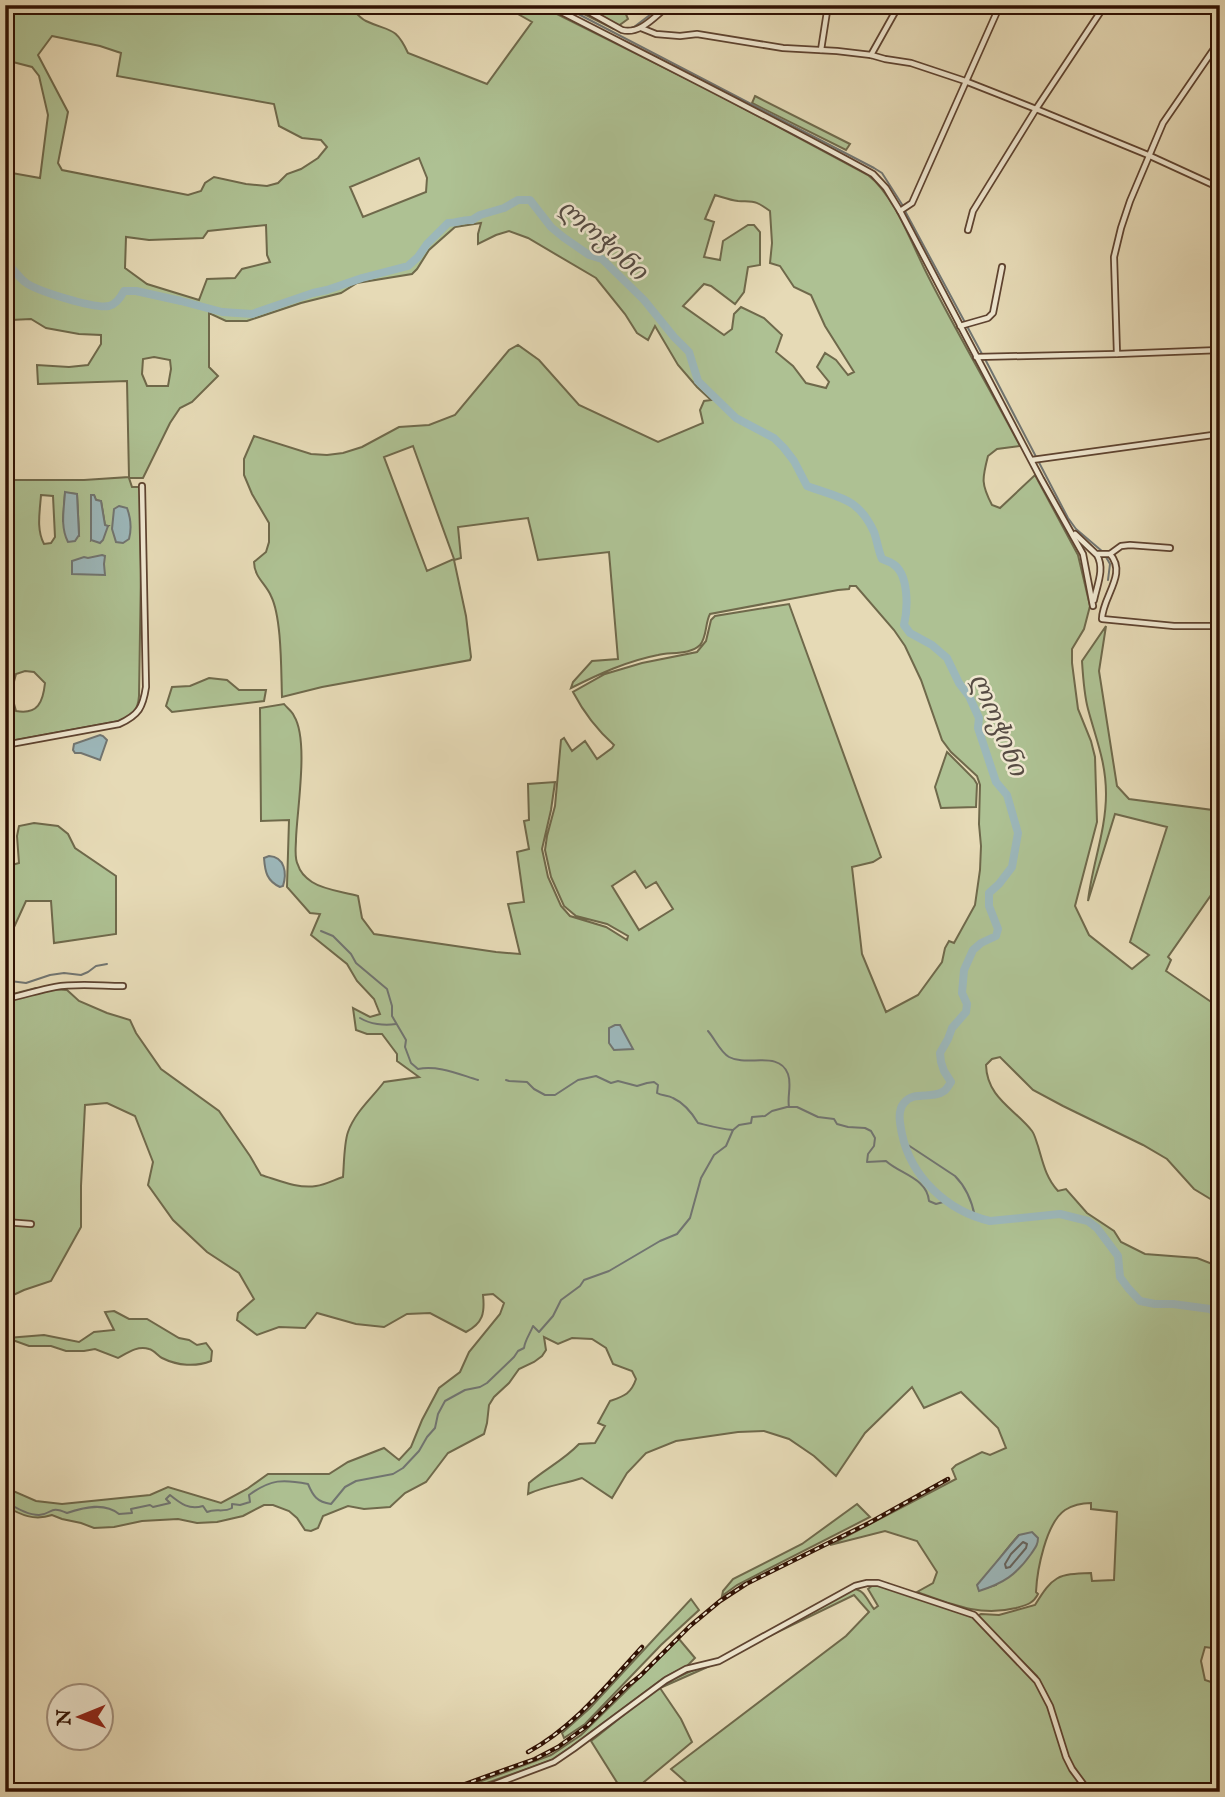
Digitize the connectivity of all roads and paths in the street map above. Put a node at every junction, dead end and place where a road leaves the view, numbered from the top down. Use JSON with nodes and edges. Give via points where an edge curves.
{"nodes":[{"id":1,"x":548,"y":5,"type":"edge"},
{"id":2,"x":578,"y":5,"type":"edge"},
{"id":3,"x":669,"y":5,"type":"edge"},
{"id":4,"x":828,"y":5,"type":"edge"},
{"id":5,"x":899,"y":5,"type":"edge"},
{"id":6,"x":1000,"y":5,"type":"edge"},
{"id":7,"x":1105,"y":5,"type":"edge"},
{"id":8,"x":560,"y":7,"type":"edge"},
{"id":9,"x":640,"y":28,"type":"junction"},
{"id":10,"x":1220,"y":40,"type":"edge"},
{"id":11,"x":821,"y":50,"type":"junction"},
{"id":12,"x":871,"y":55,"type":"junction"},
{"id":13,"x":965,"y":81,"type":"junction"},
{"id":14,"x":1036,"y":109,"type":"junction"},
{"id":15,"x":1148,"y":155,"type":"junction"},
{"id":16,"x":1220,"y":188,"type":"edge"},
{"id":17,"x":900,"y":211,"type":"junction"},
{"id":18,"x":968,"y":230,"type":"dead end"},
{"id":19,"x":1002,"y":267,"type":"dead end"},
{"id":20,"x":960,"y":326,"type":"junction"},
{"id":21,"x":1220,"y":350,"type":"edge"},
{"id":22,"x":1117,"y":355,"type":"junction"},
{"id":23,"x":976,"y":357,"type":"junction"},
{"id":24,"x":1220,"y":434,"type":"edge"},
{"id":25,"x":1032,"y":460,"type":"junction"},
{"id":26,"x":142,"y":486,"type":"dead end"},
{"id":27,"x":1070,"y":528,"type":"junction"},
{"id":28,"x":1170,"y":548,"type":"dead end"},
{"id":29,"x":1096,"y":554,"type":"junction"},
{"id":30,"x":1110,"y":554,"type":"junction"},
{"id":31,"x":1220,"y":626,"type":"edge"},
{"id":32,"x":5,"y":745,"type":"edge"},
{"id":33,"x":123,"y":986,"type":"dead end"},
{"id":34,"x":5,"y":999,"type":"edge"},
{"id":35,"x":5,"y":1222,"type":"edge"},
{"id":36,"x":31,"y":1224,"type":"dead end"},
{"id":37,"x":474,"y":1792,"type":"edge"},
{"id":38,"x":1089,"y":1792,"type":"edge"}],
"edges":[{"from":1,"to":8,"type":"street"},
{"from":2,"to":9,"type":"street","via":[[622,30]]},
{"from":3,"to":9,"type":"street"},
{"from":4,"to":11,"type":"street"},
{"from":5,"to":12,"type":"street"},
{"from":6,"to":13,"type":"street"},
{"from":7,"to":14,"type":"street"},
{"from":8,"to":17,"type":"street","via":[[873,174]]},
{"from":9,"to":11,"type":"street","via":[[656,34],[697,34]]},
{"from":10,"to":15,"type":"street","via":[[1163,123]]},
{"from":11,"to":12,"type":"street"},
{"from":12,"to":13,"type":"street","via":[[912,62]]},
{"from":13,"to":14,"type":"street"},
{"from":13,"to":17,"type":"street","via":[[912,203]]},
{"from":14,"to":15,"type":"street"},
{"from":14,"to":18,"type":"street","via":[[972,211]]},
{"from":15,"to":16,"type":"street"},
{"from":15,"to":22,"type":"street","via":[[1114,257]]},
{"from":17,"to":20,"type":"street"},
{"from":19,"to":20,"type":"street","via":[[991,316]]},
{"from":20,"to":23,"type":"street"},
{"from":21,"to":22,"type":"street"},
{"from":22,"to":23,"type":"street"},
{"from":23,"to":25,"type":"street"},
{"from":24,"to":25,"type":"street"},
{"from":25,"to":27,"type":"street"},
{"from":26,"to":32,"type":"street","via":[[146,687],[138,712],[119,724]]},
{"from":27,"to":29,"type":"street"},
{"from":27,"to":29,"type":"street","via":[[1083,554],[1093,606],[1101,566]]},
{"from":28,"to":30,"type":"street","via":[[1130,545]]},
{"from":29,"to":30,"type":"street"},
{"from":30,"to":31,"type":"street","via":[[1116,574],[1102,619]]},
{"from":33,"to":34,"type":"street","via":[[69,985]]},
{"from":35,"to":36,"type":"street"},
{"from":37,"to":38,"type":"street","via":[[554,1762],[686,1669],[719,1661],[855,1586],[877,1583],[974,1615],[1037,1681],[1066,1757]]}]}
